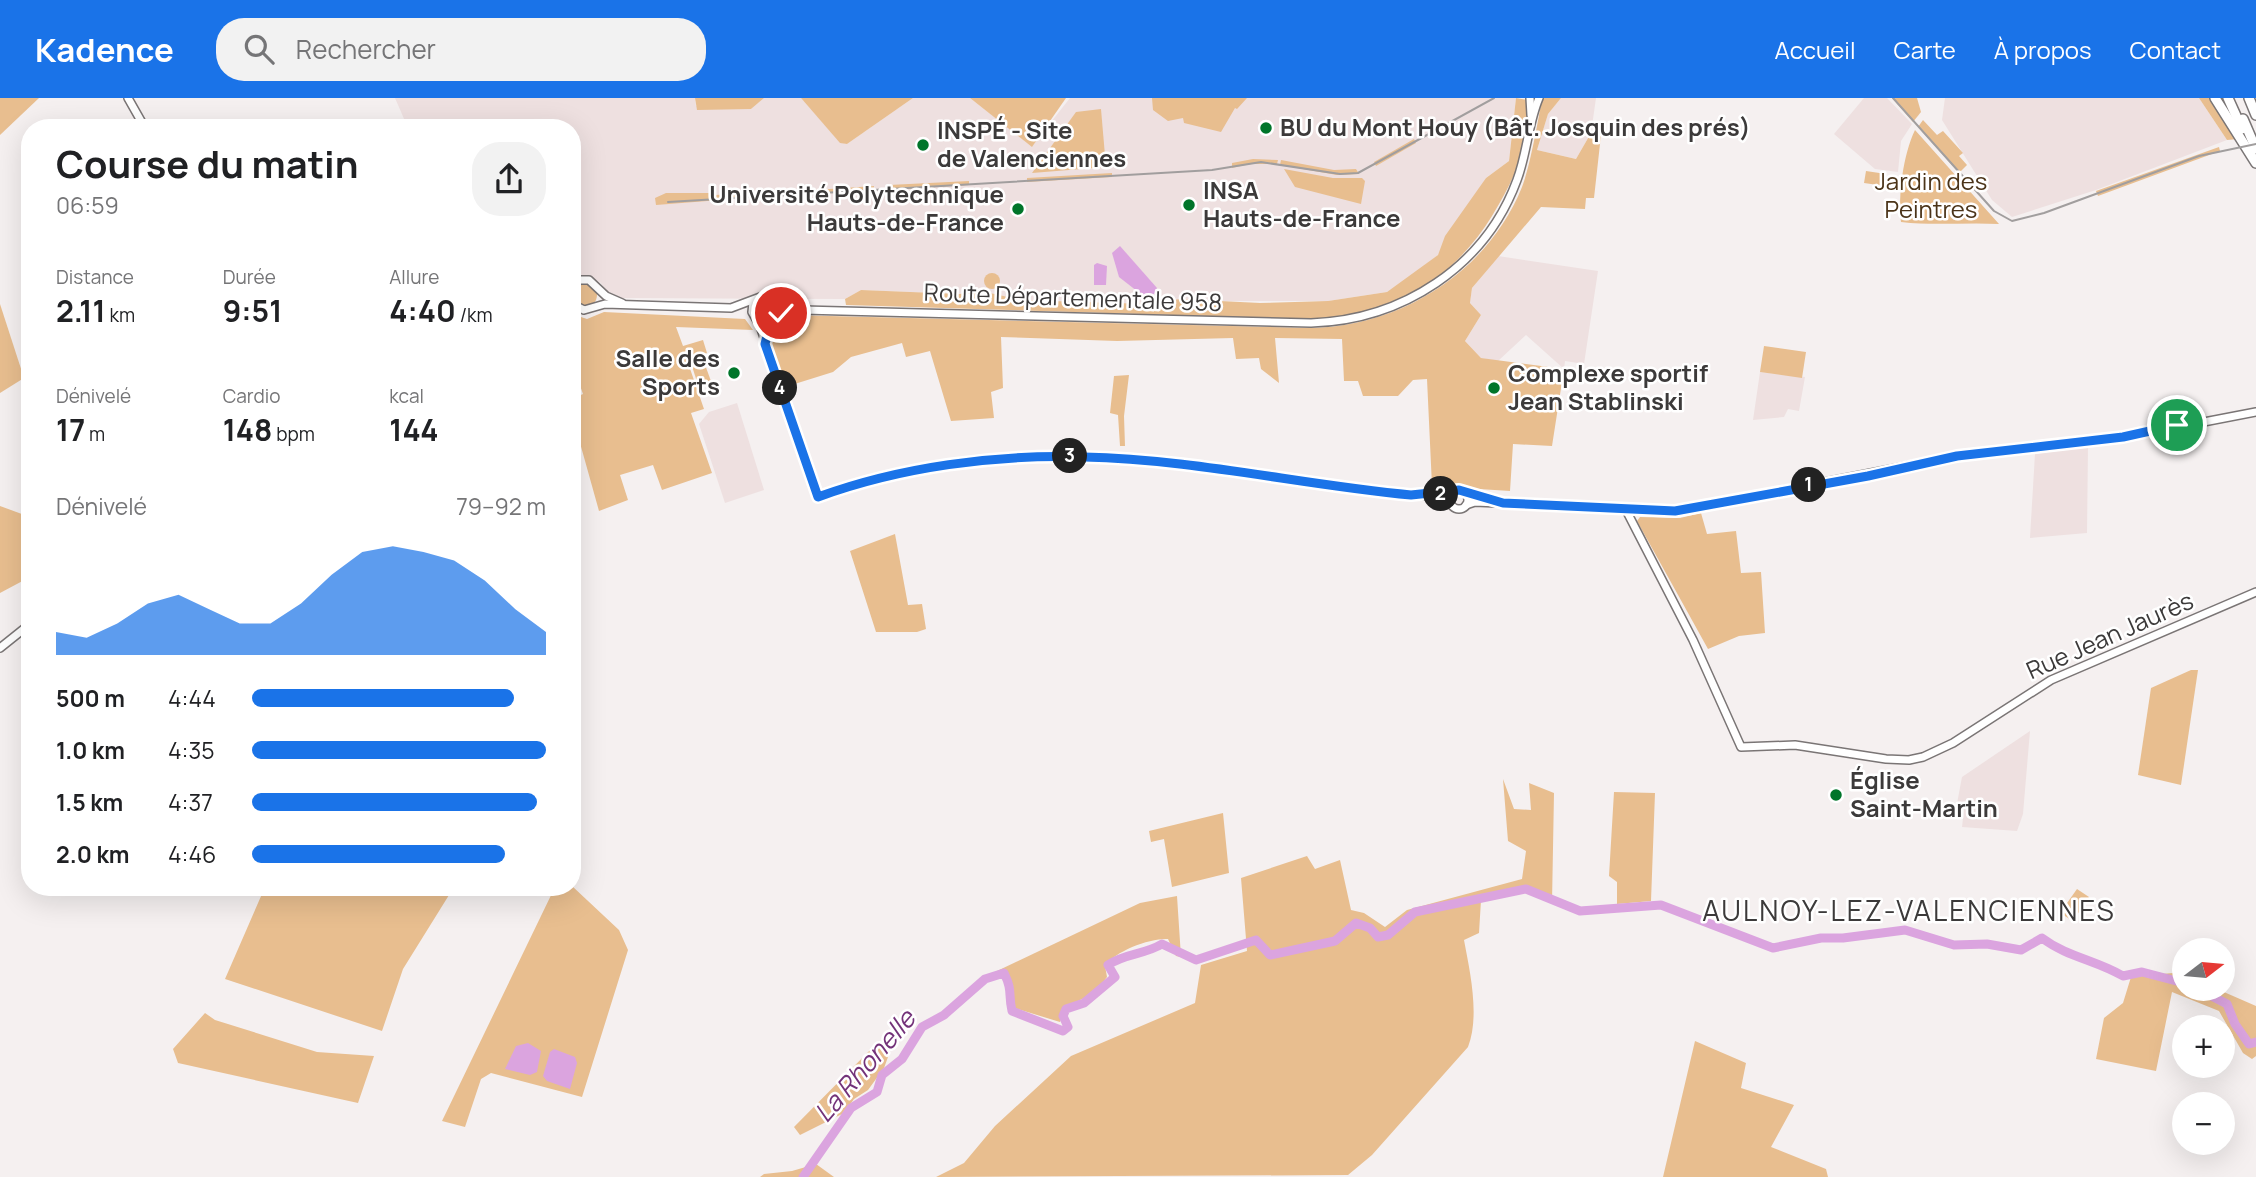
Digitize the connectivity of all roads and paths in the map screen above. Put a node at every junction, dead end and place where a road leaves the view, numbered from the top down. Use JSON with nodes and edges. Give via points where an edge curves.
{"nodes":[{"id":1,"x":128,"y":98,"type":"edge"},
{"id":2,"x":1530,"y":98,"type":"edge"},
{"id":3,"x":1539,"y":98,"type":"edge"},
{"id":4,"x":2215,"y":98,"type":"edge"},
{"id":5,"x":2228,"y":98,"type":"edge"},
{"id":6,"x":2235,"y":98,"type":"edge"},
{"id":7,"x":2249,"y":98,"type":"edge"},
{"id":8,"x":2256,"y":115,"type":"edge"},
{"id":9,"x":140,"y":119,"type":"edge"},
{"id":10,"x":1531,"y":127,"type":"junction"},
{"id":11,"x":2256,"y":149,"type":"edge"},
{"id":12,"x":2256,"y":162,"type":"edge"},
{"id":13,"x":581,"y":281,"type":"edge"},
{"id":14,"x":600,"y":290,"type":"junction"},
{"id":15,"x":753,"y":302,"type":"junction"},
{"id":16,"x":774,"y":302,"type":"junction"},
{"id":17,"x":629,"y":305,"type":"junction"},
{"id":18,"x":594,"y":307,"type":"junction"},
{"id":19,"x":731,"y":308,"type":"junction"},
{"id":20,"x":581,"y":310,"type":"edge"},
{"id":21,"x":803,"y":310,"type":"junction"},
{"id":22,"x":755,"y":317,"type":"junction"},
{"id":23,"x":773,"y":317,"type":"junction"},
{"id":24,"x":765,"y":344,"type":"junction"},
{"id":25,"x":2256,"y":412,"type":"edge"},
{"id":26,"x":1453,"y":492,"type":"junction"},
{"id":27,"x":1465,"y":492,"type":"junction"},
{"id":28,"x":1421,"y":496,"type":"junction"},
{"id":29,"x":1450,"y":503,"type":"junction"},
{"id":30,"x":1503,"y":503,"type":"junction"},
{"id":31,"x":1466,"y":505,"type":"junction"},
{"id":32,"x":1626,"y":510,"type":"junction"},
{"id":33,"x":2256,"y":592,"type":"edge"},
{"id":34,"x":21,"y":631,"type":"edge"},
{"id":35,"x":0,"y":648,"type":"edge"}],
"edges":[{"from":1,"to":9,"type":"street"},
{"from":2,"to":10,"type":"street"},
{"from":3,"to":10,"type":"street"},
{"from":4,"to":12,"type":"highway"},
{"from":5,"to":12,"type":"highway"},
{"from":6,"to":11,"type":"highway"},
{"from":7,"to":8,"type":"highway"},
{"from":10,"to":21,"type":"street","name":"Route Départementale 958","via":[[1510,198],[1493,227],[1465,260],[1411,299],[1376,313],[1307,323]]},
{"from":13,"to":14,"type":"street","via":[[587,279]]},
{"from":14,"to":17,"type":"street"},
{"from":14,"to":18,"type":"street"},
{"from":15,"to":16,"type":"street","via":[[764,296]]},
{"from":15,"to":19,"type":"street"},
{"from":15,"to":22,"type":"street"},
{"from":16,"to":21,"type":"street","name":"Route Départementale 958"},
{"from":16,"to":23,"type":"street"},
{"from":17,"to":18,"type":"street"},
{"from":17,"to":19,"type":"street"},
{"from":18,"to":20,"type":"street"},
{"from":19,"to":22,"type":"street"},
{"from":21,"to":23,"type":"street","name":"Route Départementale 958"},
{"from":22,"to":23,"type":"street","via":[[764,321]]},
{"from":22,"to":24,"type":"street"},
{"from":23,"to":24,"type":"street"},
{"from":24,"to":28,"type":"street","via":[[818,497],[881,476],[987,461],[1061,457],[1105,458]]},
{"from":25,"to":32,"type":"street","via":[[2130,436],[1957,456],[1688,509]]},
{"from":26,"to":27,"type":"street"},
{"from":26,"to":28,"type":"street"},
{"from":26,"to":29,"type":"street"},
{"from":27,"to":30,"type":"street"},
{"from":27,"to":31,"type":"street"},
{"from":28,"to":29,"type":"street"},
{"from":29,"to":31,"type":"street","via":[[1458,509]]},
{"from":30,"to":31,"type":"street"},
{"from":30,"to":32,"type":"street"},
{"from":32,"to":33,"type":"street","name":"Rue Jean Jaurès","via":[[1693,640],[1741,747],[1790,745],[1909,760],[1949,746],[2032,691],[2104,656]]},
{"from":34,"to":35,"type":"street"}]}
